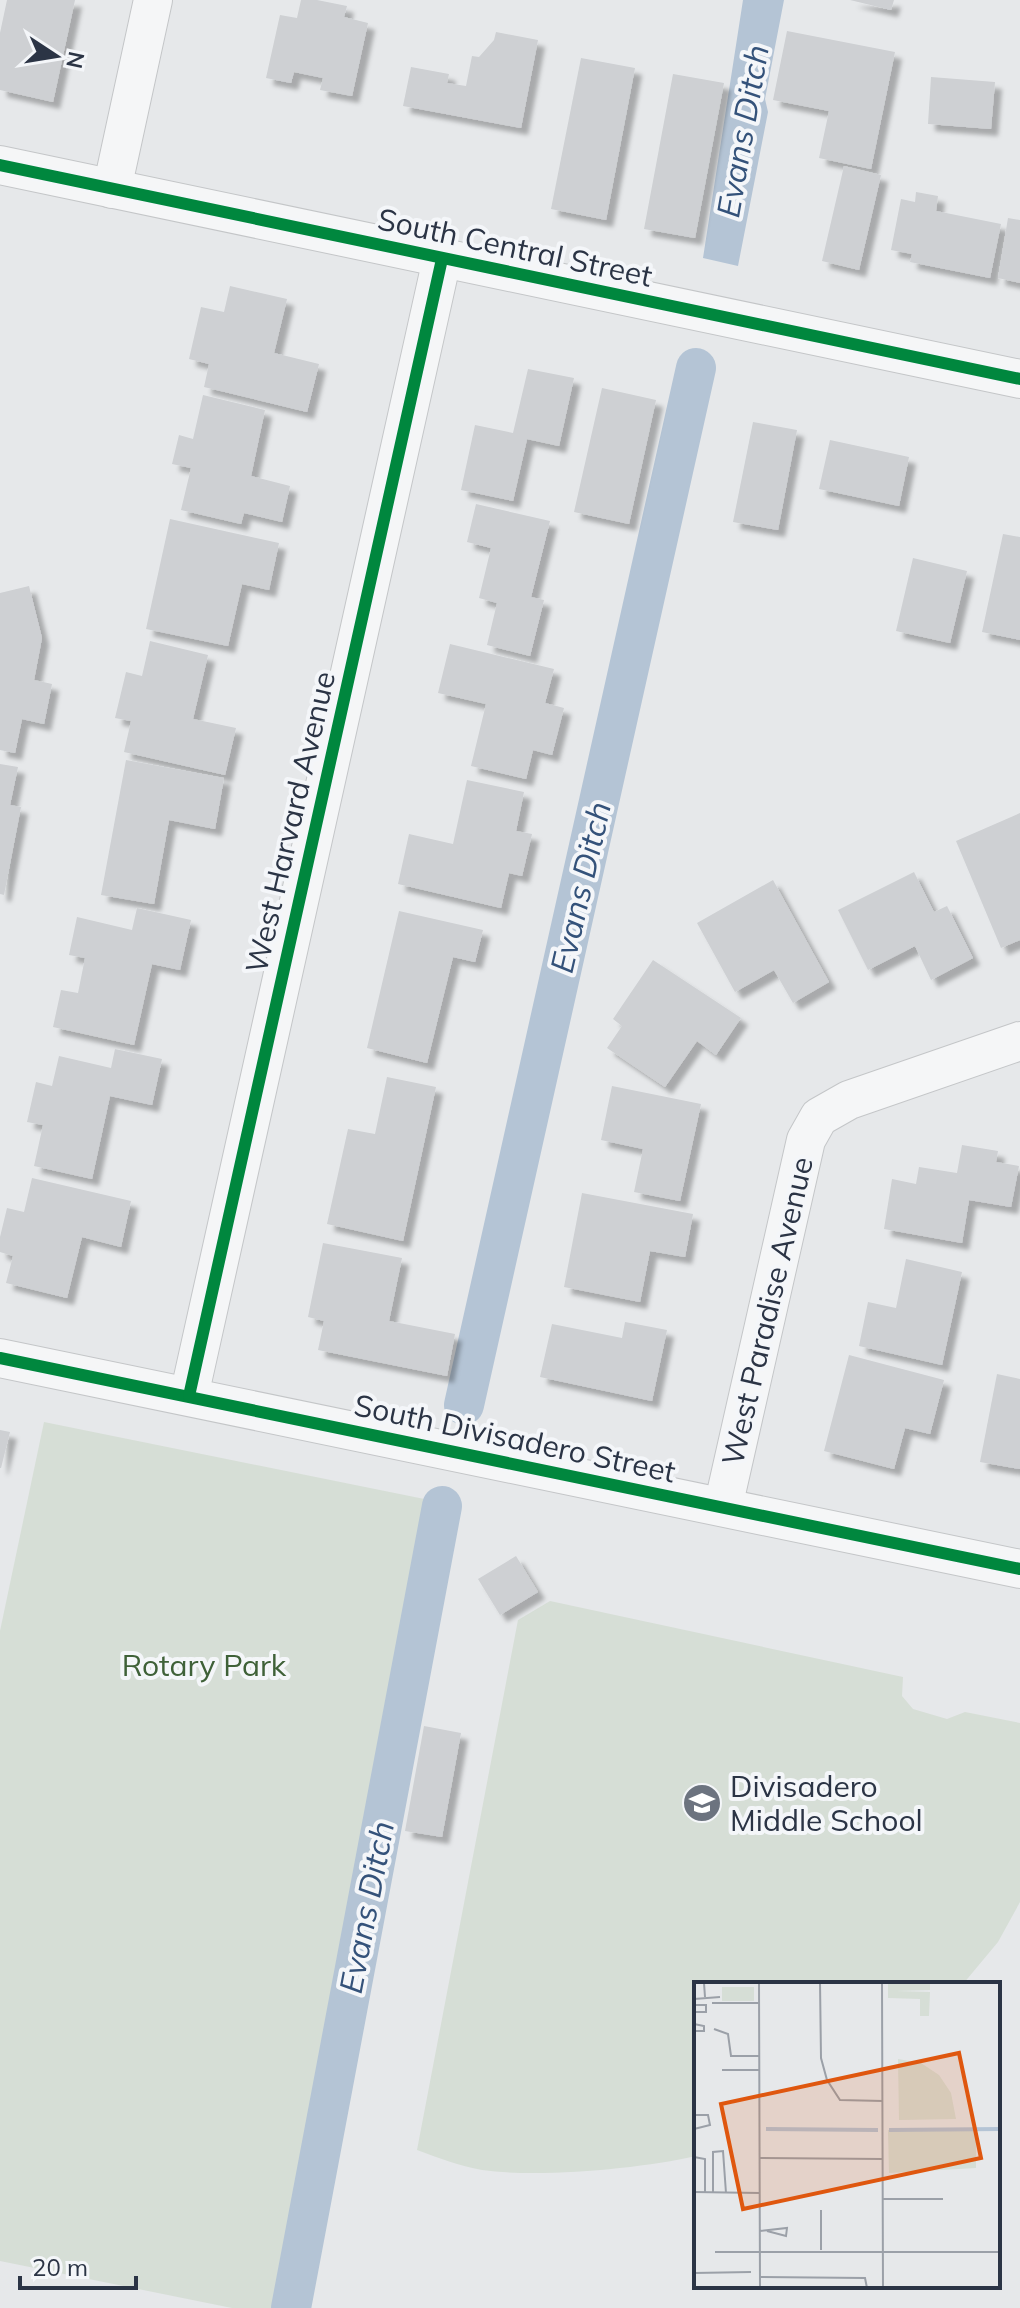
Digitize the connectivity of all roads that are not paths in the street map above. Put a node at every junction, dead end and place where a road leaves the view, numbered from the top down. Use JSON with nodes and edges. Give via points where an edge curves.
{"nodes":[{"id":1,"x":153,"y":0,"type":"edge"},
{"id":2,"x":0,"y":165,"type":"edge"},
{"id":3,"x":112,"y":189,"type":"junction"},
{"id":4,"x":442,"y":259,"type":"junction"},
{"id":5,"x":1020,"y":379,"type":"edge"},
{"id":6,"x":1020,"y":1041,"type":"edge"},
{"id":7,"x":0,"y":1358,"type":"edge"},
{"id":8,"x":189,"y":1396,"type":"junction"},
{"id":9,"x":723,"y":1507,"type":"junction"},
{"id":10,"x":1020,"y":1569,"type":"edge"}],
"edges":[{"from":1,"to":3,"type":"street"},
{"from":2,"to":3,"type":"street","name":"South Central Street"},
{"from":3,"to":4,"type":"street","name":"South Central Street"},
{"from":4,"to":5,"type":"street","name":"South Central Street"},
{"from":4,"to":8,"type":"street","name":"West Harvard Avenue"},
{"from":6,"to":9,"type":"street","name":"West Paradise Avenue","via":[[849,1100],[819,1117],[806,1140]]},
{"from":7,"to":8,"type":"street","name":"South Divisadero Street"},
{"from":8,"to":9,"type":"street","name":"South Divisadero Street"},
{"from":9,"to":10,"type":"street","name":"South Divisadero Street"}]}
